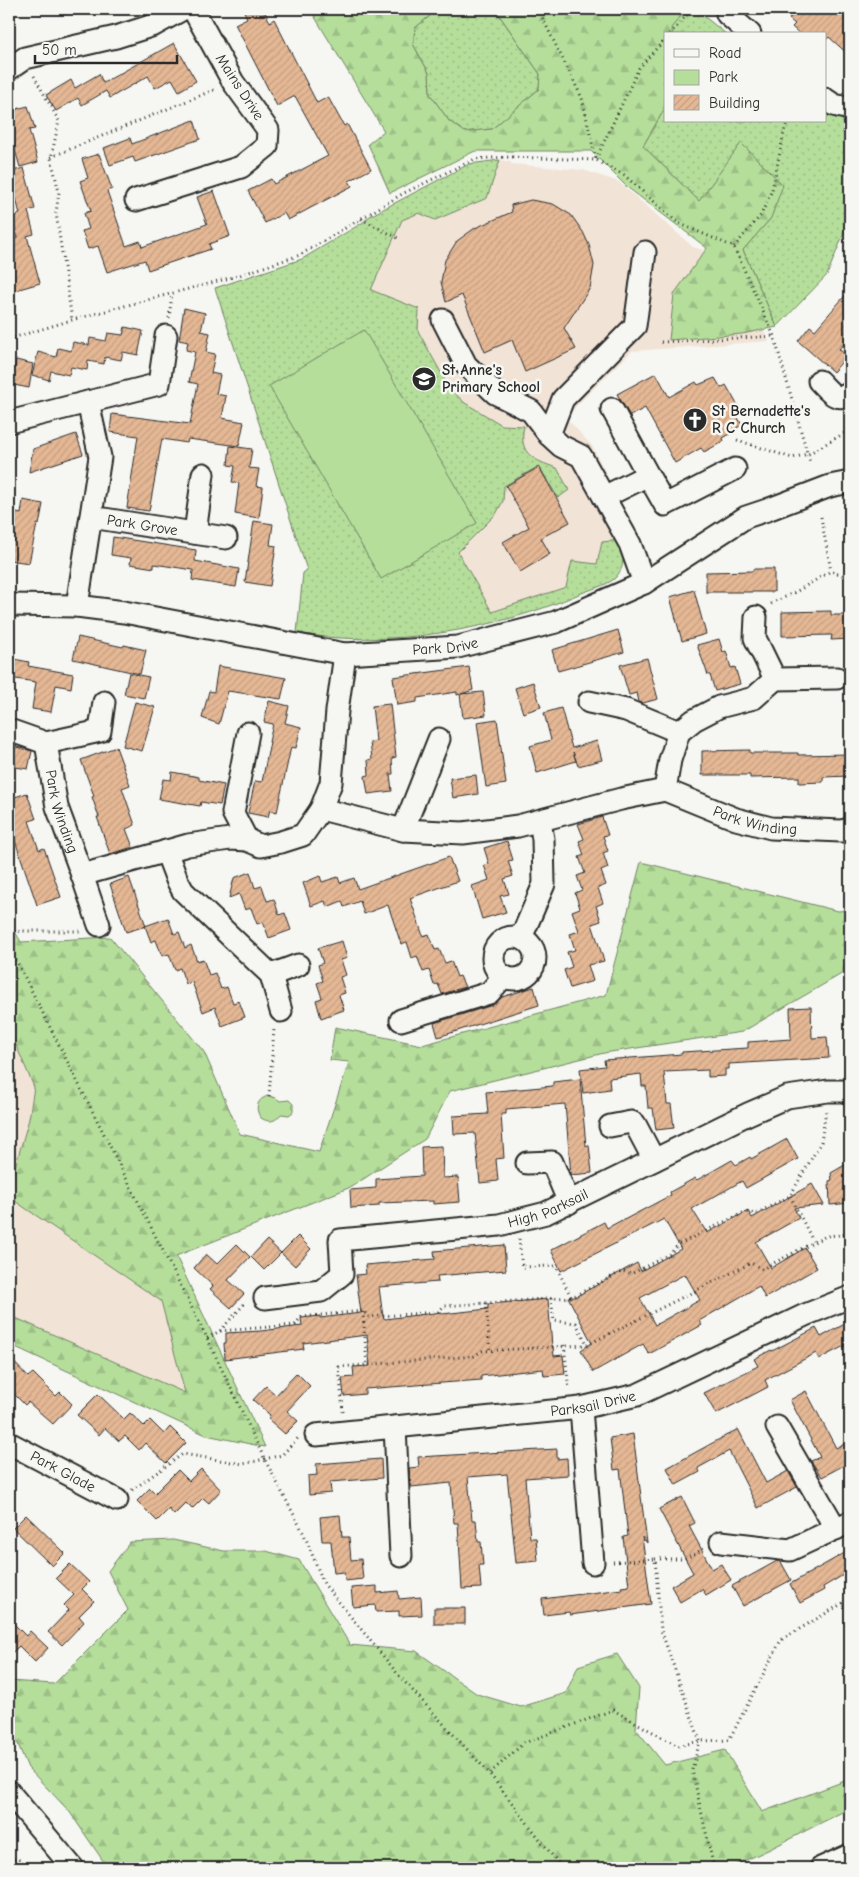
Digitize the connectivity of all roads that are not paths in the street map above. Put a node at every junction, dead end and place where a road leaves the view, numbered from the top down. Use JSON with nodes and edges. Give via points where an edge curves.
{"nodes":[{"id":1,"x":183,"y":9,"type":"edge"},
{"id":2,"x":193,"y":9,"type":"edge"},
{"id":3,"x":727,"y":14,"type":"dead end"},
{"id":4,"x":748,"y":32,"type":"edge"},
{"id":5,"x":17,"y":64,"type":"edge"},
{"id":6,"x":826,"y":100,"type":"edge"},
{"id":7,"x":850,"y":108,"type":"edge"},
{"id":8,"x":136,"y":200,"type":"dead end"},
{"id":9,"x":645,"y":252,"type":"dead end"},
{"id":10,"x":443,"y":320,"type":"dead end"},
{"id":11,"x":166,"y":336,"type":"dead end"},
{"id":12,"x":819,"y":381,"type":"dead end"},
{"id":13,"x":850,"y":393,"type":"edge"},
{"id":14,"x":88,"y":402,"type":"junction"},
{"id":15,"x":612,"y":409,"type":"dead end"},
{"id":16,"x":9,"y":422,"type":"edge"},
{"id":17,"x":549,"y":435,"type":"junction"},
{"id":18,"x":735,"y":469,"type":"dead end"},
{"id":19,"x":203,"y":474,"type":"dead end"},
{"id":20,"x":648,"y":475,"type":"junction"},
{"id":21,"x":850,"y":482,"type":"edge"},
{"id":22,"x":604,"y":497,"type":"junction"},
{"id":23,"x":91,"y":516,"type":"junction"},
{"id":24,"x":195,"y":533,"type":"junction"},
{"id":25,"x":226,"y":538,"type":"dead end"},
{"id":26,"x":644,"y":582,"type":"junction"},
{"id":27,"x":9,"y":604,"type":"edge"},
{"id":28,"x":77,"y":606,"type":"junction"},
{"id":29,"x":756,"y":617,"type":"road end"},
{"id":30,"x":345,"y":654,"type":"junction"},
{"id":31,"x":775,"y":678,"type":"junction"},
{"id":32,"x":837,"y":678,"type":"dead end"},
{"id":33,"x":104,"y":702,"type":"dead end"},
{"id":34,"x":589,"y":702,"type":"dead end"},
{"id":35,"x":9,"y":730,"type":"edge"},
{"id":36,"x":680,"y":732,"type":"junction"},
{"id":37,"x":248,"y":733,"type":"dead end"},
{"id":38,"x":439,"y":739,"type":"dead end"},
{"id":39,"x":46,"y":743,"type":"junction"},
{"id":40,"x":665,"y":790,"type":"junction"},
{"id":41,"x":322,"y":809,"type":"junction"},
{"id":42,"x":540,"y":822,"type":"junction"},
{"id":43,"x":850,"y":829,"type":"edge"},
{"id":44,"x":403,"y":830,"type":"junction"},
{"id":45,"x":247,"y":840,"type":"junction"},
{"id":46,"x":166,"y":851,"type":"junction"},
{"id":47,"x":82,"y":875,"type":"junction"},
{"id":48,"x":99,"y":926,"type":"road end"},
{"id":49,"x":521,"y":938,"type":"junction"},
{"id":50,"x":298,"y":965,"type":"dead end"},
{"id":51,"x":271,"y":975,"type":"junction"},
{"id":52,"x":504,"y":976,"type":"junction"},
{"id":53,"x":281,"y":1011,"type":"road end"},
{"id":54,"x":401,"y":1020,"type":"dead end"},
{"id":55,"x":850,"y":1091,"type":"edge"},
{"id":56,"x":610,"y":1126,"type":"dead end"},
{"id":57,"x":654,"y":1160,"type":"junction"},
{"id":58,"x":527,"y":1163,"type":"dead end"},
{"id":59,"x":569,"y":1203,"type":"junction"},
{"id":60,"x":850,"y":1297,"type":"edge"},
{"id":61,"x":265,"y":1298,"type":"road end"},
{"id":62,"x":581,"y":1408,"type":"junction"},
{"id":63,"x":394,"y":1427,"type":"junction"},
{"id":64,"x":777,"y":1427,"type":"dead end"},
{"id":65,"x":318,"y":1435,"type":"road end"},
{"id":66,"x":9,"y":1443,"type":"edge"},
{"id":67,"x":117,"y":1500,"type":"road end"},
{"id":68,"x":843,"y":1526,"type":"edge"},
{"id":69,"x":721,"y":1542,"type":"road end"},
{"id":70,"x":401,"y":1556,"type":"dead end"},
{"id":71,"x":593,"y":1564,"type":"road end"},
{"id":72,"x":9,"y":1792,"type":"edge"},
{"id":73,"x":850,"y":1855,"type":"edge"},
{"id":74,"x":73,"y":1868,"type":"edge"},
{"id":75,"x":821,"y":1868,"type":"edge"}],
"edges":[{"from":1,"to":5,"type":"street","via":[[154,25],[116,38]]},
{"from":2,"to":8,"type":"street","name":"Mains Drive","via":[[233,82],[268,130],[267,146],[241,167]]},
{"from":3,"to":4,"type":"street"},
{"from":6,"to":7,"type":"street"},
{"from":9,"to":17,"type":"street","via":[[635,326],[563,399]]},
{"from":10,"to":17,"type":"street","via":[[466,365],[495,393],[531,411]]},
{"from":11,"to":14,"type":"street","via":[[159,384]]},
{"from":12,"to":13,"type":"street","via":[[839,398]]},
{"from":14,"to":16,"type":"street"},
{"from":14,"to":23,"type":"street","name":"Park Grove","via":[[100,457]]},
{"from":15,"to":20,"type":"street"},
{"from":17,"to":22,"type":"street","via":[[561,446],[581,456]]},
{"from":18,"to":20,"type":"street","via":[[665,505]]},
{"from":19,"to":24,"type":"street","name":"Park Grove"},
{"from":20,"to":22,"type":"street"},
{"from":21,"to":26,"type":"street","name":"Park Drive","bridge":true,"via":[[830,486],[746,517]]},
{"from":22,"to":26,"type":"street","via":[[630,544]]},
{"from":23,"to":24,"type":"street","name":"Park Grove"},
{"from":23,"to":28,"type":"street","name":"Park Grove"},
{"from":24,"to":25,"type":"street","name":"Park Grove"},
{"from":26,"to":30,"type":"street","name":"Park Drive","via":[[556,622],[458,648]]},
{"from":27,"to":28,"type":"street","name":"Park Drive"},
{"from":28,"to":30,"type":"street","name":"Park Drive"},
{"from":29,"to":31,"type":"street","via":[[755,638]]},
{"from":30,"to":41,"type":"street","via":[[331,783]]},
{"from":31,"to":32,"type":"street"},
{"from":31,"to":36,"type":"street","via":[[754,698],[719,706]]},
{"from":33,"to":39,"type":"street","via":[[100,731]]},
{"from":34,"to":36,"type":"street","via":[[626,710]]},
{"from":35,"to":39,"type":"street"},
{"from":36,"to":40,"type":"street","via":[[670,760]]},
{"from":37,"to":45,"type":"street","via":[[233,813]]},
{"from":38,"to":44,"type":"street"},
{"from":39,"to":47,"type":"street","name":"Park Winding","via":[[57,807]]},
{"from":40,"to":42,"type":"street"},
{"from":40,"to":43,"type":"street","name":"Park Winding","via":[[736,819],[771,828]]},
{"from":41,"to":44,"type":"street"},
{"from":41,"to":45,"type":"street","via":[[303,835],[260,846]]},
{"from":42,"to":44,"type":"street","via":[[463,833]]},
{"from":42,"to":49,"type":"street","via":[[544,884]]},
{"from":45,"to":46,"type":"street","via":[[230,839]]},
{"from":46,"to":47,"type":"street"},
{"from":46,"to":51,"type":"street","via":[[183,891]]},
{"from":47,"to":48,"type":"street","name":"Park Winding"},
{"from":49,"to":52,"type":"street","via":[[508,938],[494,952],[495,966]]},
{"from":49,"to":52,"type":"street","via":[[534,951],[532,969],[522,977]]},
{"from":50,"to":51,"type":"street"},
{"from":51,"to":53,"type":"street"},
{"from":52,"to":54,"type":"street","via":[[489,993]]},
{"from":55,"to":57,"type":"street","name":"High Parksail","via":[[787,1097]]},
{"from":56,"to":57,"type":"street","via":[[635,1124]]},
{"from":57,"to":59,"type":"street","name":"High Parksail"},
{"from":58,"to":59,"type":"street","via":[[552,1162]]},
{"from":59,"to":61,"type":"street","name":"High Parksail","via":[[546,1213],[499,1225],[340,1240],[342,1274],[321,1291]]},
{"from":60,"to":62,"type":"street","name":"Parksail Drive","via":[[637,1395]]},
{"from":62,"to":63,"type":"street","name":"Parksail Drive"},
{"from":62,"to":71,"type":"street"},
{"from":63,"to":65,"type":"street","name":"Parksail Drive"},
{"from":63,"to":70,"type":"street"},
{"from":64,"to":68,"type":"street"},
{"from":66,"to":67,"type":"street","name":"Park Glade"},
{"from":68,"to":69,"type":"street","via":[[790,1550]]},
{"from":72,"to":74,"type":"street"},
{"from":73,"to":75,"type":"street"}]}
